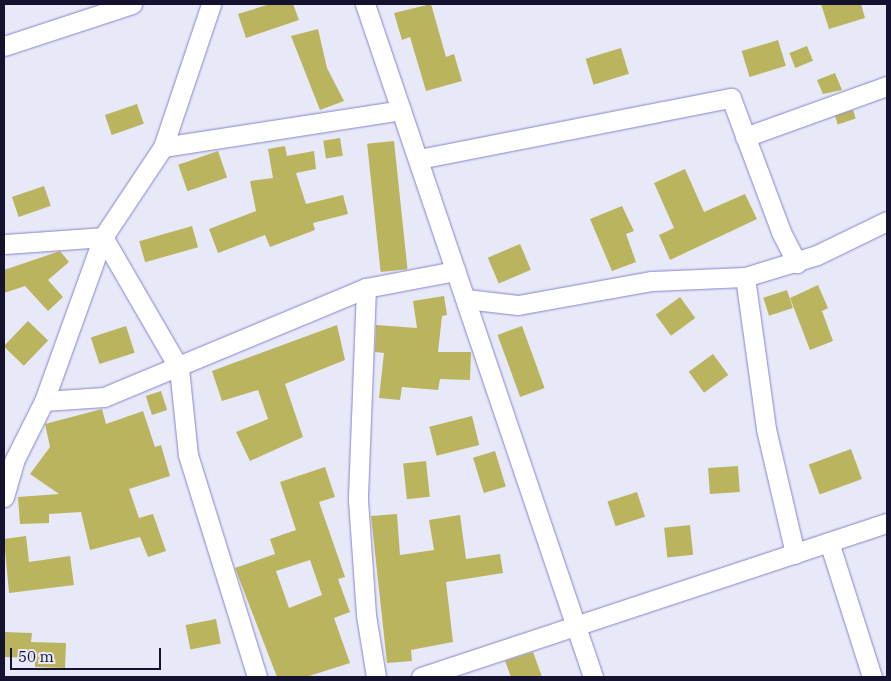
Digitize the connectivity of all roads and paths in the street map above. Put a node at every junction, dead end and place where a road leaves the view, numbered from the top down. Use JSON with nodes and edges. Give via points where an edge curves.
{"nodes":[{"id":1,"x":132,"y":4,"type":"edge"},
{"id":2,"x":211,"y":4,"type":"edge"},
{"id":3,"x":365,"y":4,"type":"edge"},
{"id":4,"x":4,"y":46,"type":"edge"},
{"id":5,"x":887,"y":86,"type":"edge"},
{"id":6,"x":401,"y":110,"type":"junction"},
{"id":7,"x":745,"y":137,"type":"junction"},
{"id":8,"x":163,"y":147,"type":"junction"},
{"id":9,"x":419,"y":159,"type":"junction"},
{"id":10,"x":887,"y":221,"type":"edge"},
{"id":11,"x":103,"y":237,"type":"junction"},
{"id":12,"x":4,"y":244,"type":"edge"},
{"id":13,"x":797,"y":263,"type":"junction"},
{"id":14,"x":454,"y":271,"type":"junction"},
{"id":15,"x":745,"y":277,"type":"junction"},
{"id":16,"x":366,"y":288,"type":"junction"},
{"id":17,"x":466,"y":299,"type":"junction"},
{"id":18,"x":179,"y":368,"type":"junction"},
{"id":19,"x":44,"y":401,"type":"junction"},
{"id":20,"x":4,"y":497,"type":"edge"},
{"id":21,"x":887,"y":523,"type":"edge"},
{"id":22,"x":829,"y":542,"type":"junction"},
{"id":23,"x":795,"y":554,"type":"junction"},
{"id":24,"x":576,"y":625,"type":"junction"},
{"id":25,"x":257,"y":677,"type":"edge"},
{"id":26,"x":376,"y":677,"type":"edge"},
{"id":27,"x":421,"y":677,"type":"edge"},
{"id":28,"x":593,"y":677,"type":"edge"},
{"id":29,"x":872,"y":677,"type":"edge"}],
"edges":[{"from":1,"to":4,"type":"street"},
{"from":2,"to":8,"type":"street"},
{"from":3,"to":6,"type":"street"},
{"from":5,"to":7,"type":"street"},
{"from":6,"to":8,"type":"street"},
{"from":6,"to":9,"type":"street"},
{"from":7,"to":9,"type":"street","via":[[731,98]]},
{"from":7,"to":13,"type":"street"},
{"from":8,"to":11,"type":"street"},
{"from":9,"to":14,"type":"street"},
{"from":10,"to":13,"type":"street"},
{"from":11,"to":12,"type":"street"},
{"from":11,"to":18,"type":"street"},
{"from":11,"to":19,"type":"street"},
{"from":13,"to":15,"type":"street"},
{"from":14,"to":16,"type":"street"},
{"from":14,"to":17,"type":"street"},
{"from":15,"to":17,"type":"street","via":[[652,281],[518,306]]},
{"from":15,"to":23,"type":"street","via":[[766,429]]},
{"from":16,"to":18,"type":"street"},
{"from":16,"to":26,"type":"street","via":[[358,500],[366,615]]},
{"from":17,"to":24,"type":"street"},
{"from":18,"to":19,"type":"street","via":[[104,397]]},
{"from":18,"to":25,"type":"street","via":[[188,455]]},
{"from":19,"to":20,"type":"street","via":[[14,461]]},
{"from":21,"to":22,"type":"street"},
{"from":22,"to":23,"type":"street"},
{"from":22,"to":29,"type":"street"},
{"from":23,"to":24,"type":"street"},
{"from":24,"to":27,"type":"street"},
{"from":24,"to":28,"type":"street"}]}
